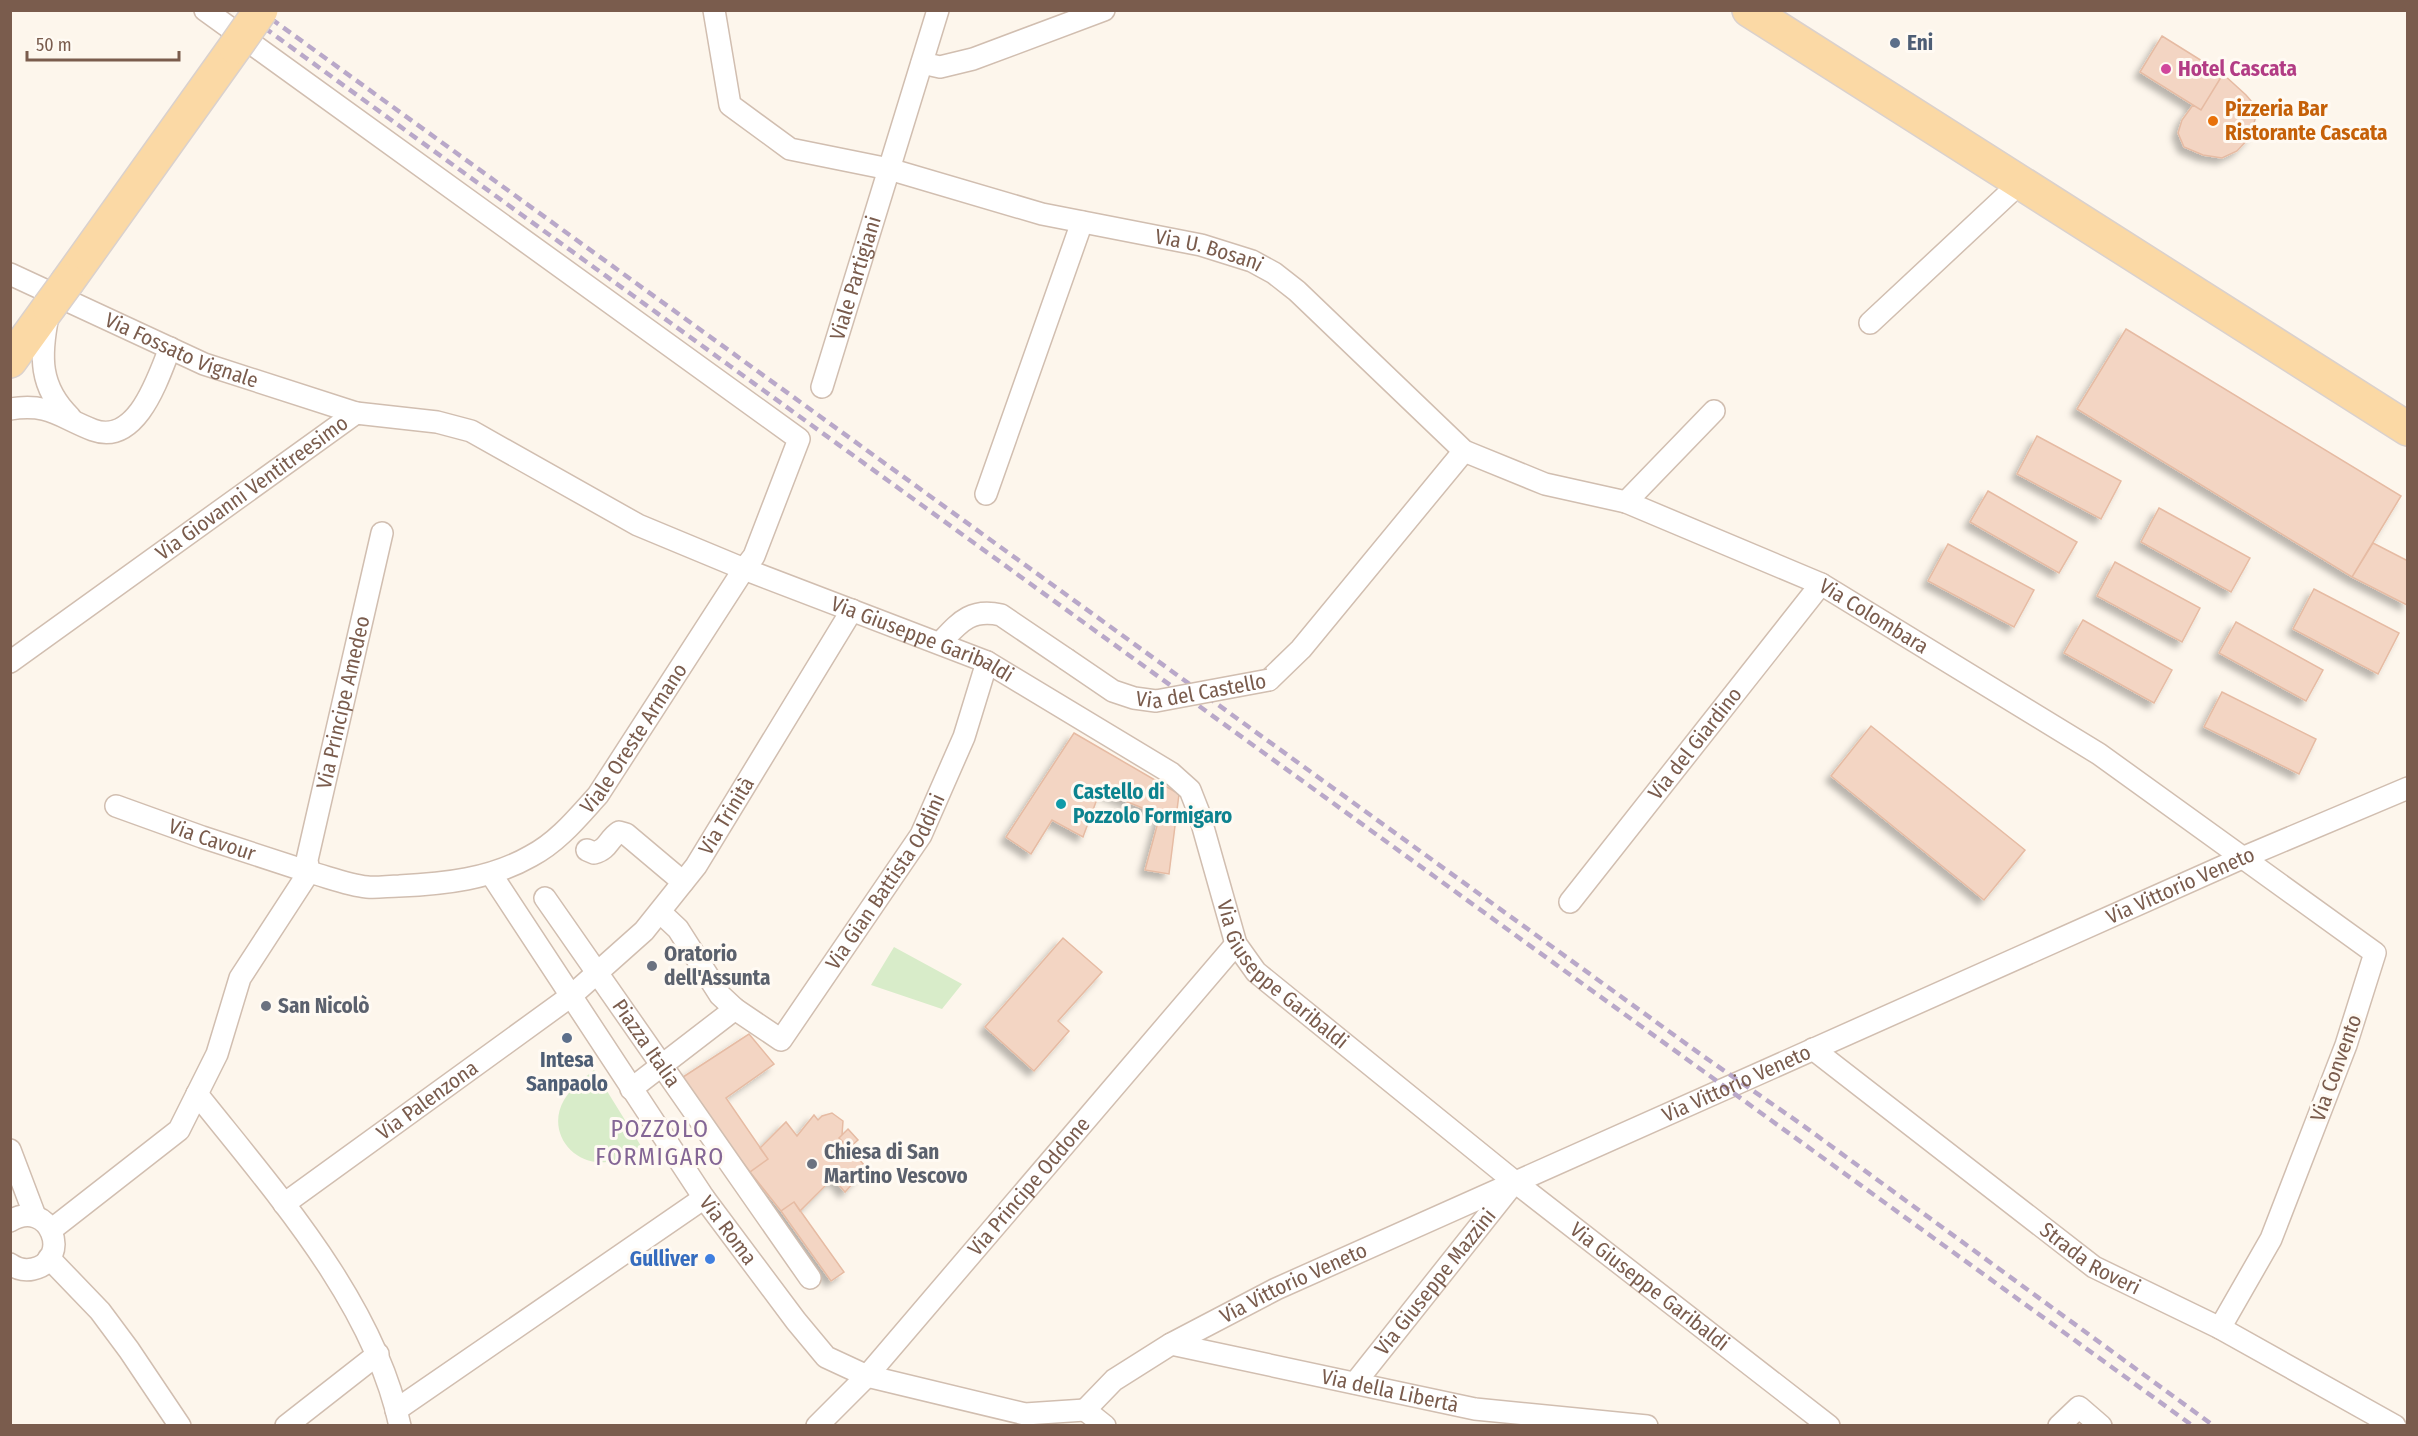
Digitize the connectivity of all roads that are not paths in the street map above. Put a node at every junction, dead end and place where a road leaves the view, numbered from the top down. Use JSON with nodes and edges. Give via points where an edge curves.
{"nodes":[{"id":1,"x":205,"y":10,"type":"edge"},
{"id":2,"x":261,"y":10,"type":"edge"},
{"id":3,"x":714,"y":10,"type":"edge"},
{"id":4,"x":938,"y":10,"type":"edge"},
{"id":5,"x":1104,"y":10,"type":"edge"},
{"id":6,"x":1749,"y":10,"type":"edge"},
{"id":7,"x":922,"y":63,"type":"junction"},
{"id":8,"x":889,"y":169,"type":"junction"},
{"id":9,"x":2020,"y":183,"type":"junction"},
{"id":10,"x":1082,"y":222,"type":"junction"},
{"id":11,"x":10,"y":274,"type":"edge"},
{"id":12,"x":59,"y":294,"type":"junction"},
{"id":13,"x":1870,"y":323,"type":"dead end"},
{"id":14,"x":170,"y":348,"type":"junction"},
{"id":15,"x":10,"y":361,"type":"edge"},
{"id":16,"x":822,"y":387,"type":"dead end"},
{"id":17,"x":10,"y":409,"type":"edge"},
{"id":18,"x":1714,"y":411,"type":"dead end"},
{"id":19,"x":356,"y":413,"type":"junction"},
{"id":20,"x":73,"y":419,"type":"junction"},
{"id":21,"x":2408,"y":429,"type":"edge"},
{"id":22,"x":1464,"y":451,"type":"junction"},
{"id":23,"x":986,"y":494,"type":"dead end"},
{"id":24,"x":1626,"y":502,"type":"junction"},
{"id":25,"x":382,"y":533,"type":"dead end"},
{"id":26,"x":744,"y":569,"type":"junction"},
{"id":27,"x":1821,"y":584,"type":"junction"},
{"id":28,"x":852,"y":610,"type":"junction"},
{"id":29,"x":940,"y":643,"type":"junction"},
{"id":30,"x":10,"y":662,"type":"edge"},
{"id":31,"x":987,"y":662,"type":"junction"},
{"id":32,"x":2408,"y":788,"type":"edge"},
{"id":33,"x":117,"y":806,"type":"dead end"},
{"id":34,"x":587,"y":850,"type":"dead end"},
{"id":35,"x":2242,"y":858,"type":"junction"},
{"id":36,"x":309,"y":872,"type":"junction"},
{"id":37,"x":491,"y":874,"type":"junction"},
{"id":38,"x":683,"y":882,"type":"junction"},
{"id":39,"x":545,"y":898,"type":"dead end"},
{"id":40,"x":1570,"y":902,"type":"dead end"},
{"id":41,"x":660,"y":912,"type":"junction"},
{"id":42,"x":1236,"y":944,"type":"junction"},
{"id":43,"x":597,"y":972,"type":"junction"},
{"id":44,"x":570,"y":996,"type":"junction"},
{"id":45,"x":735,"y":1009,"type":"junction"},
{"id":46,"x":1813,"y":1049,"type":"junction"},
{"id":47,"x":662,"y":1065,"type":"junction"},
{"id":48,"x":631,"y":1089,"type":"junction"},
{"id":49,"x":198,"y":1094,"type":"junction"},
{"id":50,"x":10,"y":1150,"type":"edge"},
{"id":51,"x":1515,"y":1182,"type":"junction"},
{"id":52,"x":704,"y":1198,"type":"junction"},
{"id":53,"x":284,"y":1204,"type":"junction"},
{"id":54,"x":35,"y":1216,"type":"junction"},
{"id":55,"x":10,"y":1221,"type":"edge"},
{"id":56,"x":51,"y":1230,"type":"junction"},
{"id":57,"x":49,"y":1258,"type":"junction"},
{"id":58,"x":12,"y":1267,"type":"edge"},
{"id":59,"x":810,"y":1278,"type":"dead end"},
{"id":60,"x":2220,"y":1328,"type":"junction"},
{"id":61,"x":1171,"y":1344,"type":"junction"},
{"id":62,"x":378,"y":1354,"type":"junction"},
{"id":63,"x":867,"y":1376,"type":"junction"},
{"id":64,"x":1355,"y":1383,"type":"junction"},
{"id":65,"x":1085,"y":1410,"type":"junction"},
{"id":66,"x":398,"y":1418,"type":"edge"},
{"id":67,"x":180,"y":1425,"type":"edge"},
{"id":68,"x":286,"y":1425,"type":"edge"},
{"id":69,"x":817,"y":1425,"type":"edge"},
{"id":70,"x":1105,"y":1425,"type":"edge"},
{"id":71,"x":1647,"y":1425,"type":"edge"},
{"id":72,"x":1829,"y":1425,"type":"edge"},
{"id":73,"x":2059,"y":1425,"type":"edge"},
{"id":74,"x":2101,"y":1425,"type":"edge"},
{"id":75,"x":2395,"y":1425,"type":"edge"}],
"edges":[{"from":1,"to":26,"type":"street","name":"Viale Oreste Armano","via":[[799,439],[754,556]]},
{"from":2,"to":12,"type":"main road","bridge":true},
{"from":3,"to":8,"type":"street","name":"Via U. Bosani","via":[[730,105],[790,149]]},
{"from":4,"to":7,"type":"street","name":"Viale Partigiani"},
{"from":5,"to":7,"type":"street","via":[[973,59],[940,67]]},
{"from":6,"to":9,"type":"main road"},
{"from":7,"to":8,"type":"street","name":"Viale Partigiani"},
{"from":8,"to":10,"type":"street","name":"Via U. Bosani"},
{"from":8,"to":16,"type":"street","name":"Viale Partigiani"},
{"from":9,"to":13,"type":"street"},
{"from":9,"to":21,"type":"main road"},
{"from":10,"to":22,"type":"street","name":"Via U. Bosani","via":[[1201,245],[1252,261],[1274,273]]},
{"from":10,"to":23,"type":"street"},
{"from":11,"to":14,"type":"street","name":"Via Fossato Vignale"},
{"from":12,"to":15,"type":"main road"},
{"from":12,"to":20,"type":"street","via":[[42,347],[45,375],[56,402]]},
{"from":14,"to":19,"type":"street","name":"Via Fossato Vignale","via":[[204,364]]},
{"from":14,"to":20,"type":"street","via":[[137,418],[115,430],[95,431]]},
{"from":17,"to":20,"type":"street","via":[[28,406]]},
{"from":18,"to":24,"type":"street"},
{"from":19,"to":26,"type":"street","name":"Via Giovanni Ventitreesimo","via":[[437,422],[471,431],[638,525]]},
{"from":19,"to":30,"type":"street","name":"Via Giovanni Ventitreesimo"},
{"from":22,"to":24,"type":"street","name":"Via Colombara","via":[[1545,484]]},
{"from":22,"to":29,"type":"street","name":"Via del Castello","bridge":true,"via":[[1301,649],[1269,680],[1156,701],[1134,698],[1113,691],[1000,615],[988,612],[973,614]]},
{"from":24,"to":27,"type":"street","name":"Via Colombara"},
{"from":25,"to":36,"type":"street","name":"Via Principe Amedeo","via":[[307,860]]},
{"from":26,"to":28,"type":"street","name":"Via Giuseppe Garibaldi"},
{"from":26,"to":37,"type":"street","name":"Viale Oreste Armano","via":[[598,795],[558,838],[532,856]]},
{"from":27,"to":35,"type":"street","name":"Via Colombara","via":[[2099,754]]},
{"from":27,"to":40,"type":"street","name":"Via del Giardino"},
{"from":28,"to":29,"type":"street","name":"Via Giuseppe Garibaldi"},
{"from":28,"to":38,"type":"street","name":"Via Trinità"},
{"from":29,"to":31,"type":"street","name":"Via Giuseppe Garibaldi"},
{"from":31,"to":42,"type":"street","name":"Via Giuseppe Garibaldi","via":[[1171,772],[1190,790]]},
{"from":31,"to":45,"type":"street","name":"Via Gian Battista Oddini","via":[[964,737],[921,836],[781,1040]]},
{"from":32,"to":35,"type":"street","name":"Via Vittorio Veneto"},
{"from":33,"to":36,"type":"street","name":"Via Cavour"},
{"from":34,"to":38,"type":"street","via":[[603,851],[615,834],[626,834]]},
{"from":35,"to":46,"type":"street","name":"Via Vittorio Veneto"},
{"from":35,"to":60,"type":"street","name":"Via Convento","via":[[2375,953],[2346,1046],[2271,1239]]},
{"from":36,"to":37,"type":"street","name":"Viale Oreste Armano","via":[[367,887],[430,885]]},
{"from":36,"to":49,"type":"street","via":[[240,978],[217,1054]]},
{"from":37,"to":44,"type":"street","name":"Via Roma"},
{"from":38,"to":41,"type":"street","name":"Via Trinità"},
{"from":39,"to":43,"type":"street","name":"Piazza Italia"},
{"from":41,"to":43,"type":"street","name":"Via Trinità"},
{"from":41,"to":45,"type":"street","via":[[678,929],[720,995]]},
{"from":42,"to":51,"type":"street","name":"Via Giuseppe Garibaldi","via":[[1256,972]]},
{"from":42,"to":63,"type":"street","name":"Via Principe Oddone"},
{"from":43,"to":44,"type":"street","name":"Via Trinità"},
{"from":43,"to":47,"type":"street","name":"Piazza Italia"},
{"from":44,"to":48,"type":"street","name":"Via Roma"},
{"from":44,"to":53,"type":"street","name":"Via Palenzona"},
{"from":45,"to":47,"type":"street"},
{"from":46,"to":51,"type":"street","name":"Via Vittorio Veneto"},
{"from":46,"to":60,"type":"street","name":"Strada Roveri","via":[[2094,1267]]},
{"from":47,"to":48,"type":"street"},
{"from":47,"to":59,"type":"street","name":"Piazza Italia"},
{"from":48,"to":52,"type":"street","name":"Via Roma"},
{"from":49,"to":53,"type":"street"},
{"from":49,"to":56,"type":"street","via":[[179,1130]]},
{"from":50,"to":54,"type":"street"},
{"from":51,"to":61,"type":"street","name":"Via Vittorio Veneto","via":[[1276,1289]]},
{"from":51,"to":64,"type":"street","name":"Via Giuseppe Mazzini"},
{"from":51,"to":72,"type":"street","name":"Via Giuseppe Garibaldi"},
{"from":52,"to":63,"type":"street","name":"Via Roma","via":[[826,1357]]},
{"from":52,"to":66,"type":"street"},
{"from":53,"to":62,"type":"street","via":[[348,1297]]},
{"from":54,"to":55,"type":"street"},
{"from":54,"to":56,"type":"street"},
{"from":56,"to":57,"type":"street","via":[[54,1245]]},
{"from":57,"to":58,"type":"street","via":[[29,1270]]},
{"from":57,"to":67,"type":"street","via":[[100,1311]]},
{"from":60,"to":75,"type":"street","name":"Strada Roveri"},
{"from":61,"to":64,"type":"street","name":"Via della Libertà"},
{"from":61,"to":65,"type":"street","name":"Via Vittorio Veneto","via":[[1114,1380]]},
{"from":62,"to":66,"type":"street"},
{"from":62,"to":68,"type":"street"},
{"from":63,"to":65,"type":"street","name":"Via Roma","via":[[1025,1413]]},
{"from":63,"to":69,"type":"street","name":"Via Principe Oddone"},
{"from":64,"to":71,"type":"street","name":"Via della Libertà","via":[[1475,1409]]},
{"from":65,"to":70,"type":"street"},
{"from":73,"to":74,"type":"street","via":[[2079,1407]]}]}
